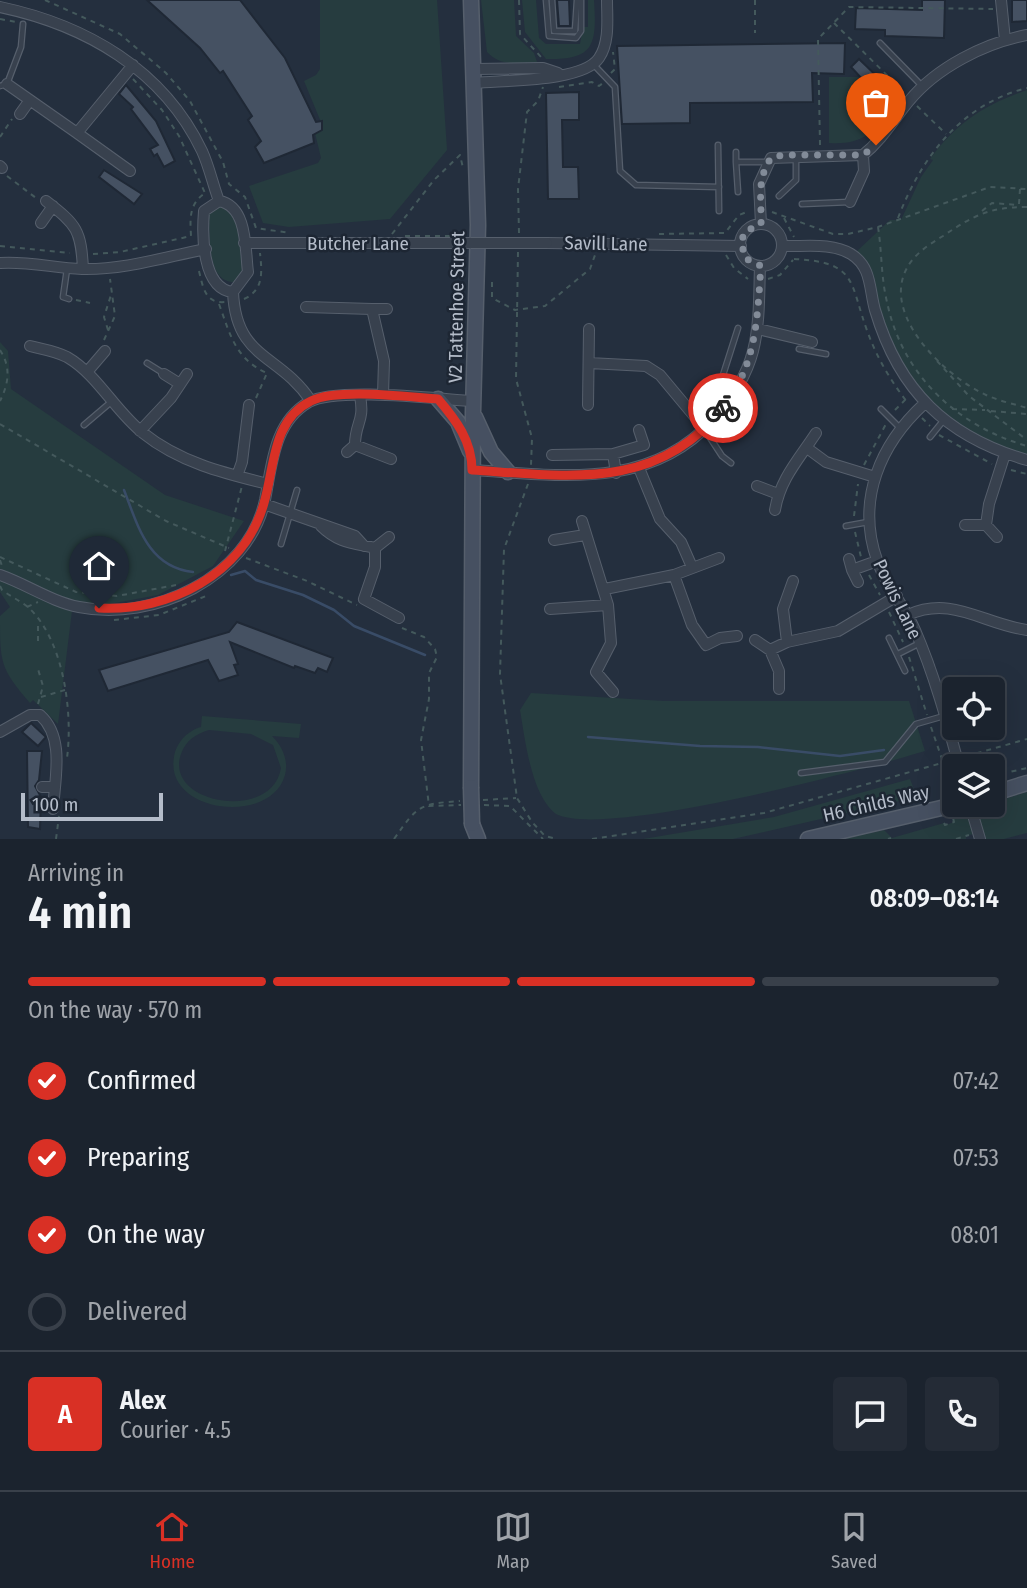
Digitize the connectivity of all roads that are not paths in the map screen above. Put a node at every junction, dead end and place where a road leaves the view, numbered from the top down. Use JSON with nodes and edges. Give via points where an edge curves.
{"nodes":[{"id":1,"x":471,"y":0,"type":"edge"},
{"id":2,"x":546,"y":0,"type":"edge"},
{"id":3,"x":552,"y":0,"type":"edge"},
{"id":4,"x":579,"y":0,"type":"edge"},
{"id":5,"x":607,"y":0,"type":"edge"},
{"id":6,"x":1001,"y":0,"type":"edge"},
{"id":7,"x":0,"y":7,"type":"edge"},
{"id":8,"x":23,"y":24,"type":"dead end"},
{"id":9,"x":1027,"y":36,"type":"edge"},
{"id":10,"x":1005,"y":40,"type":"junction"},
{"id":11,"x":880,"y":43,"type":"dead end"},
{"id":12,"x":133,"y":65,"type":"junction"},
{"id":13,"x":594,"y":65,"type":"junction"},
{"id":14,"x":562,"y":74,"type":"junction"},
{"id":15,"x":475,"y":76,"type":"junction"},
{"id":16,"x":3,"y":85,"type":"edge"},
{"id":17,"x":923,"y":86,"type":"junction"},
{"id":18,"x":30,"y":100,"type":"junction"},
{"id":19,"x":20,"y":114,"type":"road end"},
{"id":20,"x":76,"y":133,"type":"junction"},
{"id":21,"x":718,"y":145,"type":"dead end"},
{"id":22,"x":736,"y":152,"type":"dead end"},
{"id":23,"x":796,"y":155,"type":"junction"},
{"id":24,"x":863,"y":155,"type":"junction"},
{"id":25,"x":736,"y":162,"type":"junction"},
{"id":26,"x":768,"y":162,"type":"junction"},
{"id":27,"x":130,"y":171,"type":"dead end"},
{"id":28,"x":719,"y":187,"type":"junction"},
{"id":29,"x":738,"y":192,"type":"dead end"},
{"id":30,"x":779,"y":196,"type":"dead end"},
{"id":31,"x":219,"y":201,"type":"junction"},
{"id":32,"x":850,"y":202,"type":"joint"},
{"id":33,"x":802,"y":204,"type":"dead end"},
{"id":34,"x":719,"y":211,"type":"dead end"},
{"id":35,"x":41,"y":223,"type":"dead end"},
{"id":36,"x":761,"y":224,"type":"junction"},
{"id":37,"x":244,"y":243,"type":"junction"},
{"id":38,"x":471,"y":243,"type":"joint"},
{"id":39,"x":741,"y":246,"type":"junction"},
{"id":40,"x":782,"y":246,"type":"junction"},
{"id":41,"x":206,"y":249,"type":"junction"},
{"id":42,"x":0,"y":263,"type":"edge"},
{"id":43,"x":761,"y":266,"type":"junction"},
{"id":44,"x":67,"y":268,"type":"junction"},
{"id":45,"x":83,"y":269,"type":"junction"},
{"id":46,"x":233,"y":297,"type":"junction"},
{"id":47,"x":69,"y":299,"type":"road end"},
{"id":48,"x":306,"y":307,"type":"dead end"},
{"id":49,"x":320,"y":308,"type":"junction"},
{"id":50,"x":372,"y":309,"type":"junction"},
{"id":51,"x":387,"y":309,"type":"dead end"},
{"id":52,"x":320,"y":321,"type":"dead end"},
{"id":53,"x":738,"y":328,"type":"dead end"},
{"id":54,"x":758,"y":328,"type":"junction"},
{"id":55,"x":589,"y":330,"type":"dead end"},
{"id":56,"x":812,"y":342,"type":"dead end"},
{"id":57,"x":800,"y":344,"type":"junction"},
{"id":58,"x":30,"y":346,"type":"dead end"},
{"id":59,"x":105,"y":351,"type":"road end"},
{"id":60,"x":826,"y":354,"type":"dead end"},
{"id":61,"x":147,"y":363,"type":"dead end"},
{"id":62,"x":589,"y":363,"type":"junction"},
{"id":63,"x":87,"y":372,"type":"junction"},
{"id":64,"x":164,"y":374,"type":"joint"},
{"id":65,"x":187,"y":374,"type":"dead end"},
{"id":66,"x":180,"y":384,"type":"junction"},
{"id":67,"x":739,"y":386,"type":"junction"},
{"id":68,"x":383,"y":395,"type":"junction"},
{"id":69,"x":360,"y":396,"type":"junction"},
{"id":70,"x":438,"y":399,"type":"junction"},
{"id":71,"x":111,"y":401,"type":"junction"},
{"id":72,"x":311,"y":401,"type":"junction"},
{"id":73,"x":252,"y":403,"type":"road end"},
{"id":74,"x":925,"y":403,"type":"junction"},
{"id":75,"x":588,"y":404,"type":"dead end"},
{"id":76,"x":473,"y":407,"type":"junction"},
{"id":77,"x":881,"y":409,"type":"dead end"},
{"id":78,"x":943,"y":421,"type":"junction"},
{"id":79,"x":84,"y":425,"type":"dead end"},
{"id":80,"x":901,"y":428,"type":"junction"},
{"id":81,"x":705,"y":429,"type":"junction"},
{"id":82,"x":639,"y":430,"type":"dead end"},
{"id":83,"x":140,"y":431,"type":"junction"},
{"id":84,"x":816,"y":433,"type":"dead end"},
{"id":85,"x":930,"y":437,"type":"dead end"},
{"id":86,"x":807,"y":448,"type":"junction"},
{"id":87,"x":612,"y":454,"type":"junction"},
{"id":88,"x":1005,"y":454,"type":"junction"},
{"id":89,"x":552,"y":455,"type":"dead end"},
{"id":90,"x":391,"y":459,"type":"dead end"},
{"id":91,"x":1027,"y":460,"type":"edge"},
{"id":92,"x":472,"y":463,"type":"junction"},
{"id":93,"x":731,"y":463,"type":"dead end"},
{"id":94,"x":639,"y":468,"type":"junction"},
{"id":95,"x":508,"y":472,"type":"junction"},
{"id":96,"x":616,"y":473,"type":"junction"},
{"id":97,"x":240,"y":477,"type":"junction"},
{"id":98,"x":875,"y":477,"type":"junction"},
{"id":99,"x":268,"y":484,"type":"junction"},
{"id":100,"x":757,"y":486,"type":"dead end"},
{"id":101,"x":297,"y":490,"type":"dead end"},
{"id":102,"x":778,"y":495,"type":"junction"},
{"id":103,"x":264,"y":504,"type":"junction"},
{"id":104,"x":775,"y":510,"type":"dead end"},
{"id":105,"x":288,"y":513,"type":"junction"},
{"id":106,"x":582,"y":521,"type":"dead end"},
{"id":107,"x":868,"y":522,"type":"junction"},
{"id":108,"x":986,"y":524,"type":"junction"},
{"id":109,"x":965,"y":525,"type":"dead end"},
{"id":110,"x":846,"y":526,"type":"dead end"},
{"id":111,"x":585,"y":535,"type":"junction"},
{"id":112,"x":389,"y":537,"type":"dead end"},
{"id":113,"x":997,"y":537,"type":"dead end"},
{"id":114,"x":554,"y":540,"type":"dead end"},
{"id":115,"x":282,"y":544,"type":"dead end"},
{"id":116,"x":370,"y":547,"type":"junction"},
{"id":117,"x":719,"y":558,"type":"dead end"},
{"id":118,"x":877,"y":561,"type":"junction"},
{"id":119,"x":692,"y":567,"type":"junction"},
{"id":120,"x":0,"y":575,"type":"edge"},
{"id":121,"x":674,"y":575,"type":"junction"},
{"id":122,"x":793,"y":581,"type":"dead end"},
{"id":123,"x":858,"y":583,"type":"dead end"},
{"id":124,"x":606,"y":589,"type":"junction"},
{"id":125,"x":897,"y":596,"type":"junction"},
{"id":126,"x":608,"y":605,"type":"junction"},
{"id":127,"x":550,"y":609,"type":"dead end"},
{"id":128,"x":908,"y":615,"type":"junction"},
{"id":129,"x":399,"y":622,"type":"road end"},
{"id":130,"x":1027,"y":629,"type":"edge"},
{"id":131,"x":737,"y":636,"type":"dead end"},
{"id":132,"x":889,"y":638,"type":"dead end"},
{"id":133,"x":755,"y":639,"type":"dead end"},
{"id":134,"x":787,"y":642,"type":"junction"},
{"id":135,"x":920,"y":643,"type":"junction"},
{"id":136,"x":770,"y":650,"type":"junction"},
{"id":137,"x":898,"y":654,"type":"junction"},
{"id":138,"x":905,"y":671,"type":"dead end"},
{"id":139,"x":779,"y":690,"type":"dead end"},
{"id":140,"x":613,"y":692,"type":"dead end"},
{"id":141,"x":942,"y":709,"type":"edge"},
{"id":142,"x":942,"y":716,"type":"edge"},
{"id":143,"x":0,"y":732,"type":"edge"},
{"id":144,"x":801,"y":773,"type":"dead end"},
{"id":145,"x":1027,"y":783,"type":"edge"},
{"id":146,"x":42,"y":787,"type":"dead end"},
{"id":147,"x":54,"y":787,"type":"junction"},
{"id":148,"x":1005,"y":791,"type":"edge"},
{"id":149,"x":56,"y":808,"type":"road end"},
{"id":150,"x":942,"y":811,"type":"edge"},
{"id":151,"x":972,"y":817,"type":"edge"},
{"id":152,"x":471,"y":832,"type":"edge"},
{"id":153,"x":975,"y":837,"type":"edge"},
{"id":154,"x":478,"y":839,"type":"edge"},
{"id":155,"x":808,"y":839,"type":"edge"}],
"edges":[{"from":1,"to":15,"type":"street","name":"V2 Tattenhoe Street"},
{"from":2,"to":4,"type":"lane","via":[[550,36],[576,38],[581,31]]},
{"from":3,"to":4,"type":"lane","via":[[554,31],[564,33],[577,28]]},
{"from":5,"to":13,"type":"street","via":[[605,46]]},
{"from":6,"to":10,"type":"street"},
{"from":7,"to":12,"type":"street","via":[[77,30]]},
{"from":8,"to":16,"type":"lane","via":[[21,47]]},
{"from":9,"to":10,"type":"street"},
{"from":10,"to":17,"type":"street","via":[[974,53]]},
{"from":11,"to":17,"type":"lane"},
{"from":12,"to":20,"type":"street"},
{"from":12,"to":31,"type":"street","via":[[175,108],[202,151]]},
{"from":13,"to":14,"type":"street"},
{"from":13,"to":28,"type":"lane","via":[[615,87],[620,171],[636,185]]},
{"from":14,"to":15,"type":"street"},
{"from":14,"to":15,"type":"street","via":[[543,68]]},
{"from":15,"to":76,"type":"street","name":"V2 Tattenhoe Street","via":[[478,225]]},
{"from":16,"to":18,"type":"street"},
{"from":17,"to":24,"type":"street"},
{"from":18,"to":19,"type":"street"},
{"from":18,"to":20,"type":"street"},
{"from":20,"to":27,"type":"street"},
{"from":21,"to":28,"type":"lane"},
{"from":22,"to":25,"type":"lane"},
{"from":23,"to":24,"type":"street"},
{"from":23,"to":26,"type":"street"},
{"from":23,"to":30,"type":"lane","via":[[796,180]]},
{"from":24,"to":32,"type":"street","via":[[864,171]]},
{"from":25,"to":26,"type":"lane"},
{"from":25,"to":29,"type":"lane"},
{"from":26,"to":36,"type":"street","via":[[759,184]]},
{"from":28,"to":34,"type":"lane"},
{"from":31,"to":37,"type":"street","via":[[235,209]]},
{"from":31,"to":41,"type":"street","via":[[204,211]]},
{"from":32,"to":33,"type":"lane"},
{"from":35,"to":45,"type":"street","via":[[50,204],[71,220],[81,236]]},
{"from":36,"to":39,"type":"street","via":[[746,231]]},
{"from":36,"to":40,"type":"street","via":[[774,228]]},
{"from":37,"to":38,"type":"street","name":"Butcher Lane"},
{"from":37,"to":46,"type":"street","via":[[248,272]]},
{"from":38,"to":39,"type":"street","name":"Savill Lane","bridge":true},
{"from":39,"to":43,"type":"street","via":[[745,258]]},
{"from":40,"to":43,"type":"street","via":[[773,262]]},
{"from":40,"to":74,"type":"street","via":[[838,248],[863,264],[890,350]]},
{"from":41,"to":45,"type":"street"},
{"from":41,"to":46,"type":"street","via":[[215,284]]},
{"from":42,"to":44,"type":"street","via":[[24,261]]},
{"from":43,"to":54,"type":"street"},
{"from":44,"to":45,"type":"street"},
{"from":44,"to":47,"type":"lane","via":[[63,297]]},
{"from":46,"to":72,"type":"street","via":[[246,340],[257,354],[299,382]]},
{"from":48,"to":49,"type":"street"},
{"from":49,"to":50,"type":"street"},
{"from":49,"to":52,"type":"street"},
{"from":50,"to":51,"type":"street"},
{"from":50,"to":68,"type":"street","via":[[384,361]]},
{"from":53,"to":67,"type":"lane","via":[[723,375]]},
{"from":54,"to":57,"type":"street"},
{"from":54,"to":67,"type":"street"},
{"from":55,"to":62,"type":"street"},
{"from":56,"to":57,"type":"street"},
{"from":57,"to":60,"type":"lane"},
{"from":58,"to":63,"type":"street","via":[[65,355]]},
{"from":59,"to":63,"type":"street"},
{"from":61,"to":64,"type":"lane"},
{"from":62,"to":75,"type":"street"},
{"from":62,"to":81,"type":"street","via":[[646,366],[660,375]]},
{"from":63,"to":71,"type":"street"},
{"from":64,"to":66,"type":"street"},
{"from":65,"to":66,"type":"street"},
{"from":66,"to":83,"type":"street"},
{"from":67,"to":81,"type":"street"},
{"from":68,"to":69,"type":"street"},
{"from":68,"to":70,"type":"street"},
{"from":69,"to":72,"type":"street"},
{"from":69,"to":90,"type":"street","via":[[363,414],[351,449]]},
{"from":70,"to":76,"type":"street"},
{"from":70,"to":92,"type":"street","via":[[458,422]]},
{"from":71,"to":79,"type":"lane"},
{"from":71,"to":83,"type":"street"},
{"from":72,"to":99,"type":"street","via":[[285,424]]},
{"from":73,"to":97,"type":"street"},
{"from":74,"to":78,"type":"street"},
{"from":74,"to":80,"type":"street","name":"Powis Lane"},
{"from":76,"to":92,"type":"street","name":"V2 Tattenhoe Street"},
{"from":76,"to":95,"type":"street","via":[[491,452]]},
{"from":77,"to":80,"type":"lane"},
{"from":78,"to":85,"type":"lane"},
{"from":78,"to":88,"type":"street"},
{"from":80,"to":98,"type":"street","name":"Powis Lane","via":[[885,449]]},
{"from":81,"to":93,"type":"lane"},
{"from":81,"to":94,"type":"street","via":[[683,448]]},
{"from":82,"to":87,"type":"street","via":[[644,445]]},
{"from":83,"to":97,"type":"street","via":[[165,450]]},
{"from":84,"to":86,"type":"street"},
{"from":86,"to":98,"type":"street","via":[[826,462]]},
{"from":86,"to":102,"type":"street","via":[[792,465]]},
{"from":87,"to":89,"type":"street"},
{"from":87,"to":96,"type":"street"},
{"from":88,"to":91,"type":"street"},
{"from":88,"to":108,"type":"street"},
{"from":92,"to":95,"type":"street"},
{"from":92,"to":152,"type":"street","name":"V2 Tattenhoe Street","bridge":true},
{"from":94,"to":96,"type":"street"},
{"from":94,"to":119,"type":"street","via":[[660,519],[681,542]]},
{"from":95,"to":96,"type":"street"},
{"from":97,"to":99,"type":"street"},
{"from":98,"to":107,"type":"street","name":"Powis Lane"},
{"from":99,"to":103,"type":"street"},
{"from":100,"to":102,"type":"street"},
{"from":101,"to":105,"type":"lane"},
{"from":102,"to":104,"type":"street"},
{"from":103,"to":105,"type":"street"},
{"from":103,"to":120,"type":"street","via":[[250,536],[232,550],[222,570],[193,589],[140,607],[78,607]]},
{"from":105,"to":115,"type":"lane"},
{"from":105,"to":116,"type":"street","via":[[320,525],[349,545]]},
{"from":106,"to":111,"type":"street"},
{"from":107,"to":110,"type":"lane"},
{"from":107,"to":118,"type":"street","name":"Powis Lane"},
{"from":108,"to":109,"type":"street"},
{"from":108,"to":113,"type":"street"},
{"from":111,"to":114,"type":"street"},
{"from":111,"to":124,"type":"street"},
{"from":112,"to":116,"type":"street"},
{"from":116,"to":129,"type":"street","via":[[375,568],[364,599]]},
{"from":117,"to":119,"type":"street"},
{"from":118,"to":123,"type":"street","via":[[850,565]]},
{"from":118,"to":125,"type":"street","name":"Powis Lane"},
{"from":119,"to":121,"type":"street"},
{"from":121,"to":124,"type":"street"},
{"from":121,"to":131,"type":"street","via":[[692,625],[706,645]]},
{"from":122,"to":134,"type":"street","via":[[783,599]]},
{"from":124,"to":126,"type":"street"},
{"from":125,"to":128,"type":"street","name":"Powis Lane"},
{"from":125,"to":134,"type":"street","via":[[838,631]]},
{"from":126,"to":127,"type":"street"},
{"from":126,"to":140,"type":"street","via":[[611,643],[596,672]]},
{"from":128,"to":130,"type":"street","via":[[943,605]]},
{"from":128,"to":135,"type":"street","name":"Powis Lane"},
{"from":132,"to":137,"type":"lane"},
{"from":133,"to":136,"type":"street"},
{"from":134,"to":136,"type":"street"},
{"from":135,"to":137,"type":"lane"},
{"from":135,"to":141,"type":"street","name":"Powis Lane"},
{"from":136,"to":139,"type":"street","via":[[779,671]]},
{"from":137,"to":138,"type":"lane"},
{"from":142,"to":144,"type":"lane","via":[[916,724],[885,762]]},
{"from":143,"to":147,"type":"street","via":[[34,715],[49,723],[57,744]]},
{"from":145,"to":148,"type":"street"},
{"from":146,"to":147,"type":"street"},
{"from":147,"to":149,"type":"street"},
{"from":150,"to":155,"type":"street","name":"H6 Childs Way"},
{"from":151,"to":153,"type":"street"},
{"from":152,"to":154,"type":"street","name":"V2 Tattenhoe Street"}]}
